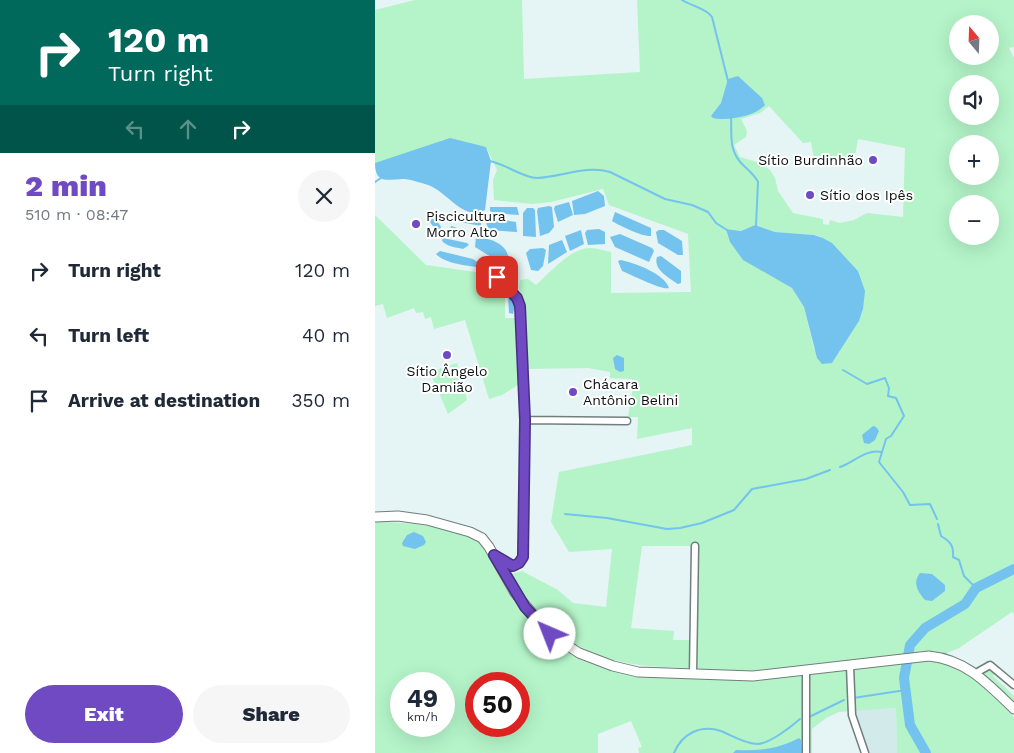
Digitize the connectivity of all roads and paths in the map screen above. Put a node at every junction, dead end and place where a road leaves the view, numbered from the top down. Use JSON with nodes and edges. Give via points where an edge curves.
{"nodes":[{"id":1,"x":487,"y":267,"type":"dead end"},
{"id":2,"x":525,"y":420,"type":"junction"},
{"id":3,"x":627,"y":421,"type":"dead end"},
{"id":4,"x":375,"y":516,"type":"edge"},
{"id":5,"x":695,"y":546,"type":"dead end"},
{"id":6,"x":494,"y":555,"type":"junction"},
{"id":7,"x":850,"y":666,"type":"junction"},
{"id":8,"x":806,"y":672,"type":"junction"},
{"id":9,"x":976,"y":673,"type":"junction"},
{"id":10,"x":693,"y":674,"type":"junction"},
{"id":11,"x":1014,"y":686,"type":"edge"},
{"id":12,"x":1014,"y":709,"type":"edge"},
{"id":13,"x":806,"y":753,"type":"edge"},
{"id":14,"x":865,"y":753,"type":"edge"}],
"edges":[{"from":1,"to":2,"type":"street","via":[[519,303]]},
{"from":2,"to":3,"type":"street"},
{"from":2,"to":6,"type":"street","via":[[523,557],[513,566]]},
{"from":4,"to":6,"type":"main road","via":[[410,517],[470,532],[487,543]]},
{"from":5,"to":10,"type":"street"},
{"from":6,"to":10,"type":"main road","via":[[525,607],[550,634],[570,648],[597,661],[629,670]]},
{"from":7,"to":8,"type":"main road"},
{"from":7,"to":9,"type":"main road","via":[[918,656],[945,658]]},
{"from":7,"to":14,"type":"street","via":[[852,715]]},
{"from":8,"to":10,"type":"main road","via":[[753,676]]},
{"from":8,"to":13,"type":"street"},
{"from":9,"to":11,"type":"street","via":[[990,665]]},
{"from":9,"to":12,"type":"main road"}]}
